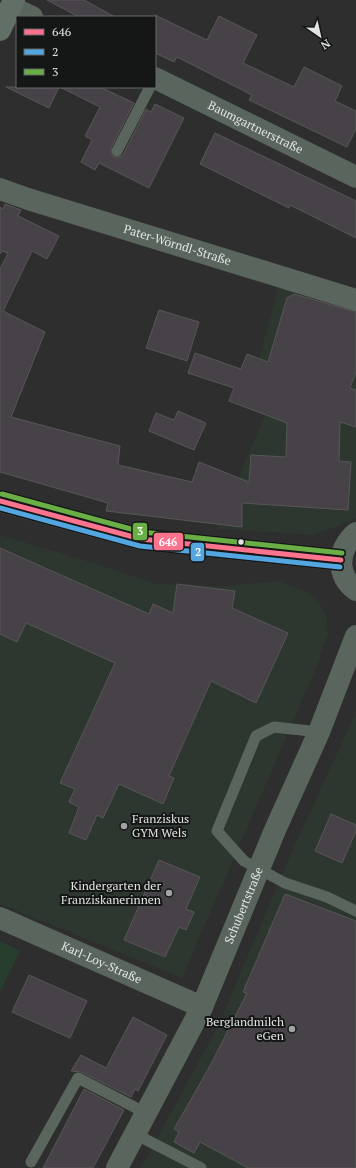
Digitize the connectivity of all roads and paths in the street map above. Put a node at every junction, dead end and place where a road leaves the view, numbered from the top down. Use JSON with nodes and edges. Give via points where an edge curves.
{"nodes":[{"id":1,"x":13,"y":3,"type":"edge"},
{"id":2,"x":31,"y":16,"type":"edge"},
{"id":3,"x":0,"y":30,"type":"edge"},
{"id":4,"x":156,"y":78,"type":"edge"},
{"id":5,"x":149,"y":88,"type":"edge"},
{"id":6,"x":117,"y":151,"type":"dead end"},
{"id":7,"x":356,"y":178,"type":"edge"},
{"id":8,"x":0,"y":189,"type":"edge"},
{"id":9,"x":356,"y":300,"type":"edge"},
{"id":10,"x":0,"y":501,"type":"edge"},
{"id":11,"x":356,"y":533,"type":"edge"},
{"id":12,"x":341,"y":560,"type":"junction"},
{"id":13,"x":356,"y":590,"type":"edge"},
{"id":14,"x":356,"y":636,"type":"edge"},
{"id":15,"x":319,"y":732,"type":"junction"},
{"id":16,"x":259,"y":870,"type":"junction"},
{"id":17,"x":356,"y":910,"type":"edge"},
{"id":18,"x":0,"y":918,"type":"edge"},
{"id":19,"x":202,"y":1006,"type":"junction"},
{"id":20,"x":146,"y":1113,"type":"junction"},
{"id":21,"x":135,"y":1134,"type":"junction"},
{"id":22,"x":31,"y":1162,"type":"dead end"},
{"id":23,"x":117,"y":1168,"type":"edge"},
{"id":24,"x":201,"y":1168,"type":"edge"}],
"edges":[{"from":1,"to":2,"type":"street"},
{"from":1,"to":3,"type":"main road"},
{"from":4,"to":7,"type":"street","name":"Baumgartnerstraße"},
{"from":5,"to":6,"type":"lane"},
{"from":8,"to":9,"type":"street","name":"Pater-Wörndl-Straße"},
{"from":10,"to":12,"type":"main road","via":[[141,539]]},
{"from":11,"to":12,"type":"main road","via":[[348,540]]},
{"from":12,"to":13,"type":"main road","via":[[343,575]]},
{"from":14,"to":15,"type":"street","name":"Schubertstraße"},
{"from":15,"to":16,"type":"street","name":"Schubertstraße"},
{"from":15,"to":16,"type":"lane","via":[[274,727],[256,736],[217,831],[244,861]]},
{"from":16,"to":17,"type":"lane","via":[[285,883]]},
{"from":16,"to":19,"type":"street","name":"Schubertstraße"},
{"from":18,"to":19,"type":"street","name":"Karl-Loy-Straße"},
{"from":19,"to":20,"type":"street","name":"Schubertstraße"},
{"from":20,"to":21,"type":"street","name":"Schubertstraße"},
{"from":20,"to":22,"type":"lane","via":[[78,1078]]},
{"from":21,"to":23,"type":"street","name":"Schubertstraße"},
{"from":21,"to":24,"type":"lane"}]}
